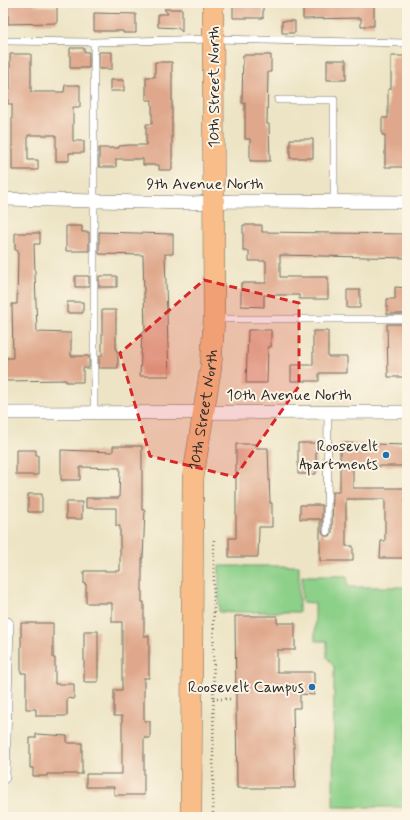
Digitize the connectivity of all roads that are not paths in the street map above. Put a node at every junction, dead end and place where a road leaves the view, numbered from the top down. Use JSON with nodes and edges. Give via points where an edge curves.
{"nodes":[{"id":1,"x":213,"y":3,"type":"edge"},
{"id":2,"x":214,"y":39,"type":"junction"},
{"id":3,"x":3,"y":41,"type":"edge"},
{"id":4,"x":94,"y":42,"type":"junction"},
{"id":5,"x":407,"y":43,"type":"edge"},
{"id":6,"x":278,"y":100,"type":"dead end"},
{"id":7,"x":3,"y":199,"type":"edge"},
{"id":8,"x":94,"y":200,"type":"junction"},
{"id":9,"x":214,"y":202,"type":"junction"},
{"id":10,"x":334,"y":202,"type":"junction"},
{"id":11,"x":407,"y":202,"type":"edge"},
{"id":12,"x":214,"y":319,"type":"junction"},
{"id":13,"x":407,"y":319,"type":"edge"},
{"id":14,"x":203,"y":412,"type":"junction"},
{"id":15,"x":328,"y":412,"type":"junction"},
{"id":16,"x":407,"y":412,"type":"edge"},
{"id":17,"x":3,"y":413,"type":"edge"},
{"id":18,"x":94,"y":413,"type":"junction"},
{"id":19,"x":327,"y":532,"type":"dead end"},
{"id":20,"x":7,"y":624,"type":"dead end"},
{"id":21,"x":4,"y":685,"type":"edge"},
{"id":22,"x":3,"y":777,"type":"edge"},
{"id":23,"x":191,"y":817,"type":"edge"}],
"edges":[{"from":1,"to":2,"type":"main road","name":"10th Street North"},
{"from":2,"to":4,"type":"lane"},
{"from":2,"to":5,"type":"lane"},
{"from":2,"to":9,"type":"main road","name":"10th Street North"},
{"from":3,"to":4,"type":"lane"},
{"from":4,"to":8,"type":"lane"},
{"from":6,"to":10,"type":"lane","via":[[334,100]]},
{"from":7,"to":8,"type":"street","name":"9th Avenue North"},
{"from":8,"to":9,"type":"street","name":"9th Avenue North"},
{"from":8,"to":18,"type":"lane"},
{"from":9,"to":10,"type":"street","name":"9th Avenue North"},
{"from":9,"to":12,"type":"main road","name":"10th Street North"},
{"from":10,"to":11,"type":"street","name":"9th Avenue North"},
{"from":12,"to":13,"type":"lane"},
{"from":12,"to":14,"type":"main road","name":"10th Street North","via":[[211,366]]},
{"from":14,"to":15,"type":"street","name":"10th Avenue North"},
{"from":14,"to":18,"type":"street","name":"10th Avenue North"},
{"from":14,"to":23,"type":"main road","name":"10th Street North","via":[[193,478]]},
{"from":15,"to":16,"type":"street","name":"10th Avenue North"},
{"from":15,"to":19,"type":"lane"},
{"from":17,"to":18,"type":"street","name":"10th Avenue North"},
{"from":20,"to":21,"type":"street"},
{"from":21,"to":22,"type":"street"}]}
